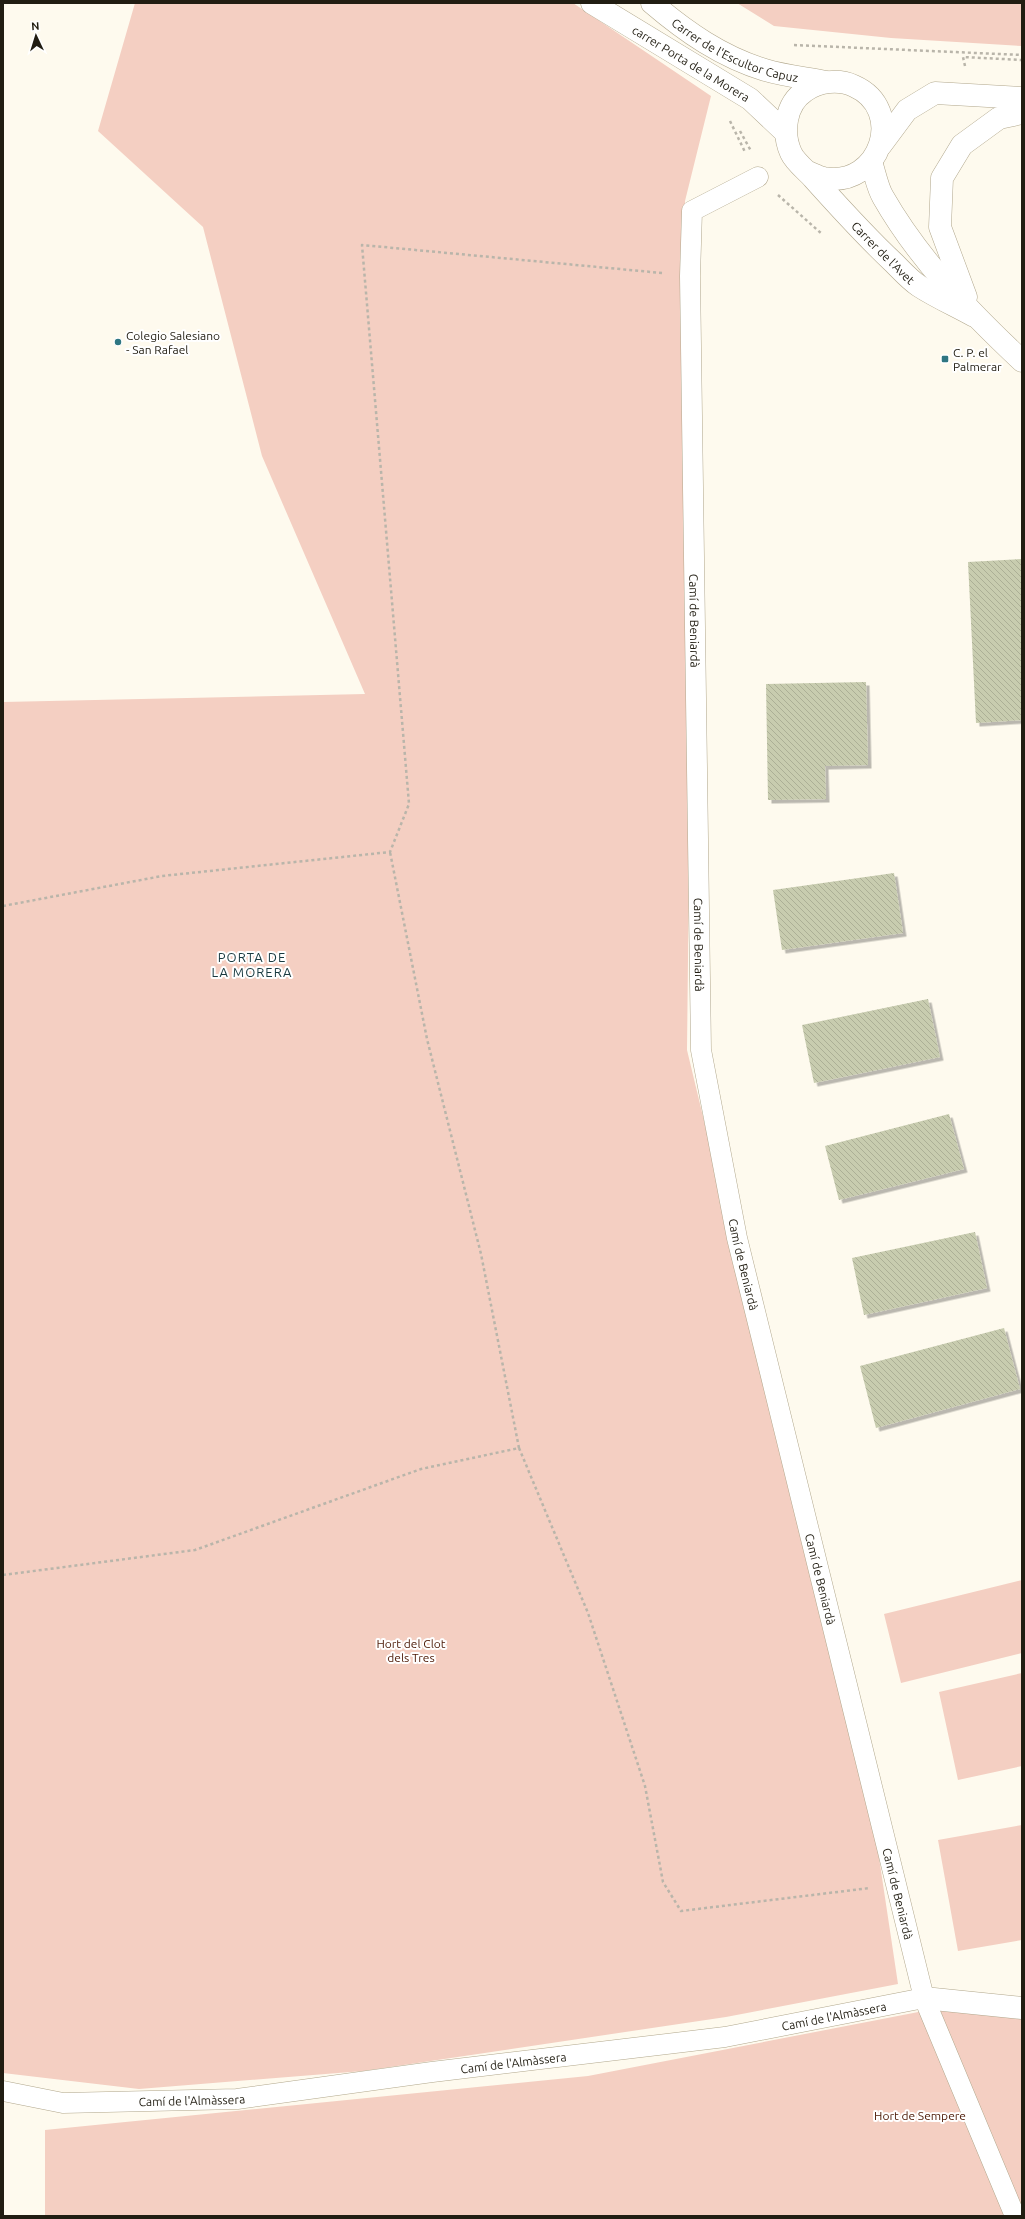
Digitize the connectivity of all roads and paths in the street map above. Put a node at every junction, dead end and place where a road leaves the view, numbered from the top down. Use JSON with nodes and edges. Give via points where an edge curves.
{"nodes":[{"id":1,"x":592,"y":3,"type":"edge"},
{"id":2,"x":652,"y":3,"type":"edge"},
{"id":3,"x":963,"y":57,"type":"dead end"},
{"id":4,"x":1022,"y":60,"type":"edge"},
{"id":5,"x":826,"y":82,"type":"junction"},
{"id":6,"x":1022,"y":98,"type":"edge"},
{"id":7,"x":1022,"y":113,"type":"edge"},
{"id":8,"x":785,"y":132,"type":"junction"},
{"id":9,"x":876,"y":154,"type":"junction"},
{"id":10,"x":808,"y":172,"type":"junction"},
{"id":11,"x":758,"y":177,"type":"dead end"},
{"id":12,"x":690,"y":276,"type":"junction"},
{"id":13,"x":974,"y":316,"type":"junction"},
{"id":14,"x":1022,"y":361,"type":"edge"},
{"id":15,"x":390,"y":852,"type":"junction"},
{"id":16,"x":3,"y":906,"type":"edge"},
{"id":17,"x":519,"y":1448,"type":"junction"},
{"id":18,"x":3,"y":1575,"type":"edge"},
{"id":19,"x":896,"y":1885,"type":"junction"},
{"id":20,"x":924,"y":1998,"type":"junction"},
{"id":21,"x":1022,"y":2008,"type":"edge"},
{"id":22,"x":3,"y":2091,"type":"edge"},
{"id":23,"x":1015,"y":2216,"type":"edge"}],
"edges":[{"from":1,"to":8,"type":"street","name":"carrer Porta de la Morera","via":[[750,99]]},
{"from":2,"to":5,"type":"street","name":"Carrer de l'Escultor Capuz","via":[[714,49],[767,70]]},
{"from":3,"to":4,"type":"path"},
{"from":5,"to":8,"type":"street","via":[[805,91],[790,109]]},
{"from":5,"to":9,"type":"street","via":[[854,86],[866,93],[875,104],[881,117],[883,131]]},
{"from":6,"to":9,"type":"street","via":[[935,93],[908,110]]},
{"from":7,"to":13,"type":"street","via":[[999,118],[962,145],[942,178],[940,227],[956,275]]},
{"from":8,"to":10,"type":"street","via":[[791,155]]},
{"from":9,"to":10,"type":"street","via":[[858,173],[841,179],[824,178]]},
{"from":9,"to":13,"type":"street","name":"Carrer de l'Avet","via":[[882,196],[923,257]]},
{"from":10,"to":13,"type":"street","name":"Carrer de l'Avet","via":[[866,237],[918,285]]},
{"from":11,"to":12,"type":"street","name":"Camí de Beniardà","via":[[692,211]]},
{"from":12,"to":15,"type":"path","via":[[362,244],[409,804]]},
{"from":12,"to":19,"type":"street","name":"Camí de Beniardà","via":[[701,1050],[737,1238]]},
{"from":13,"to":14,"type":"street","name":"Carrer de l'Avet"},
{"from":15,"to":16,"type":"path","via":[[162,876]]},
{"from":15,"to":17,"type":"path","via":[[427,1039],[481,1254]]},
{"from":17,"to":18,"type":"path","via":[[421,1469],[196,1550]]},
{"from":17,"to":19,"type":"path","via":[[588,1613],[645,1786],[663,1882],[681,1911]]},
{"from":19,"to":20,"type":"street","name":"Camí de Beniardà"},
{"from":20,"to":21,"type":"street","name":"Camí de l'Almàssera"},
{"from":20,"to":22,"type":"street","name":"Camí de l'Almàssera","via":[[725,2037],[432,2072],[237,2099],[62,2103]]},
{"from":20,"to":23,"type":"street","name":"Camí de Beniardà"}]}
